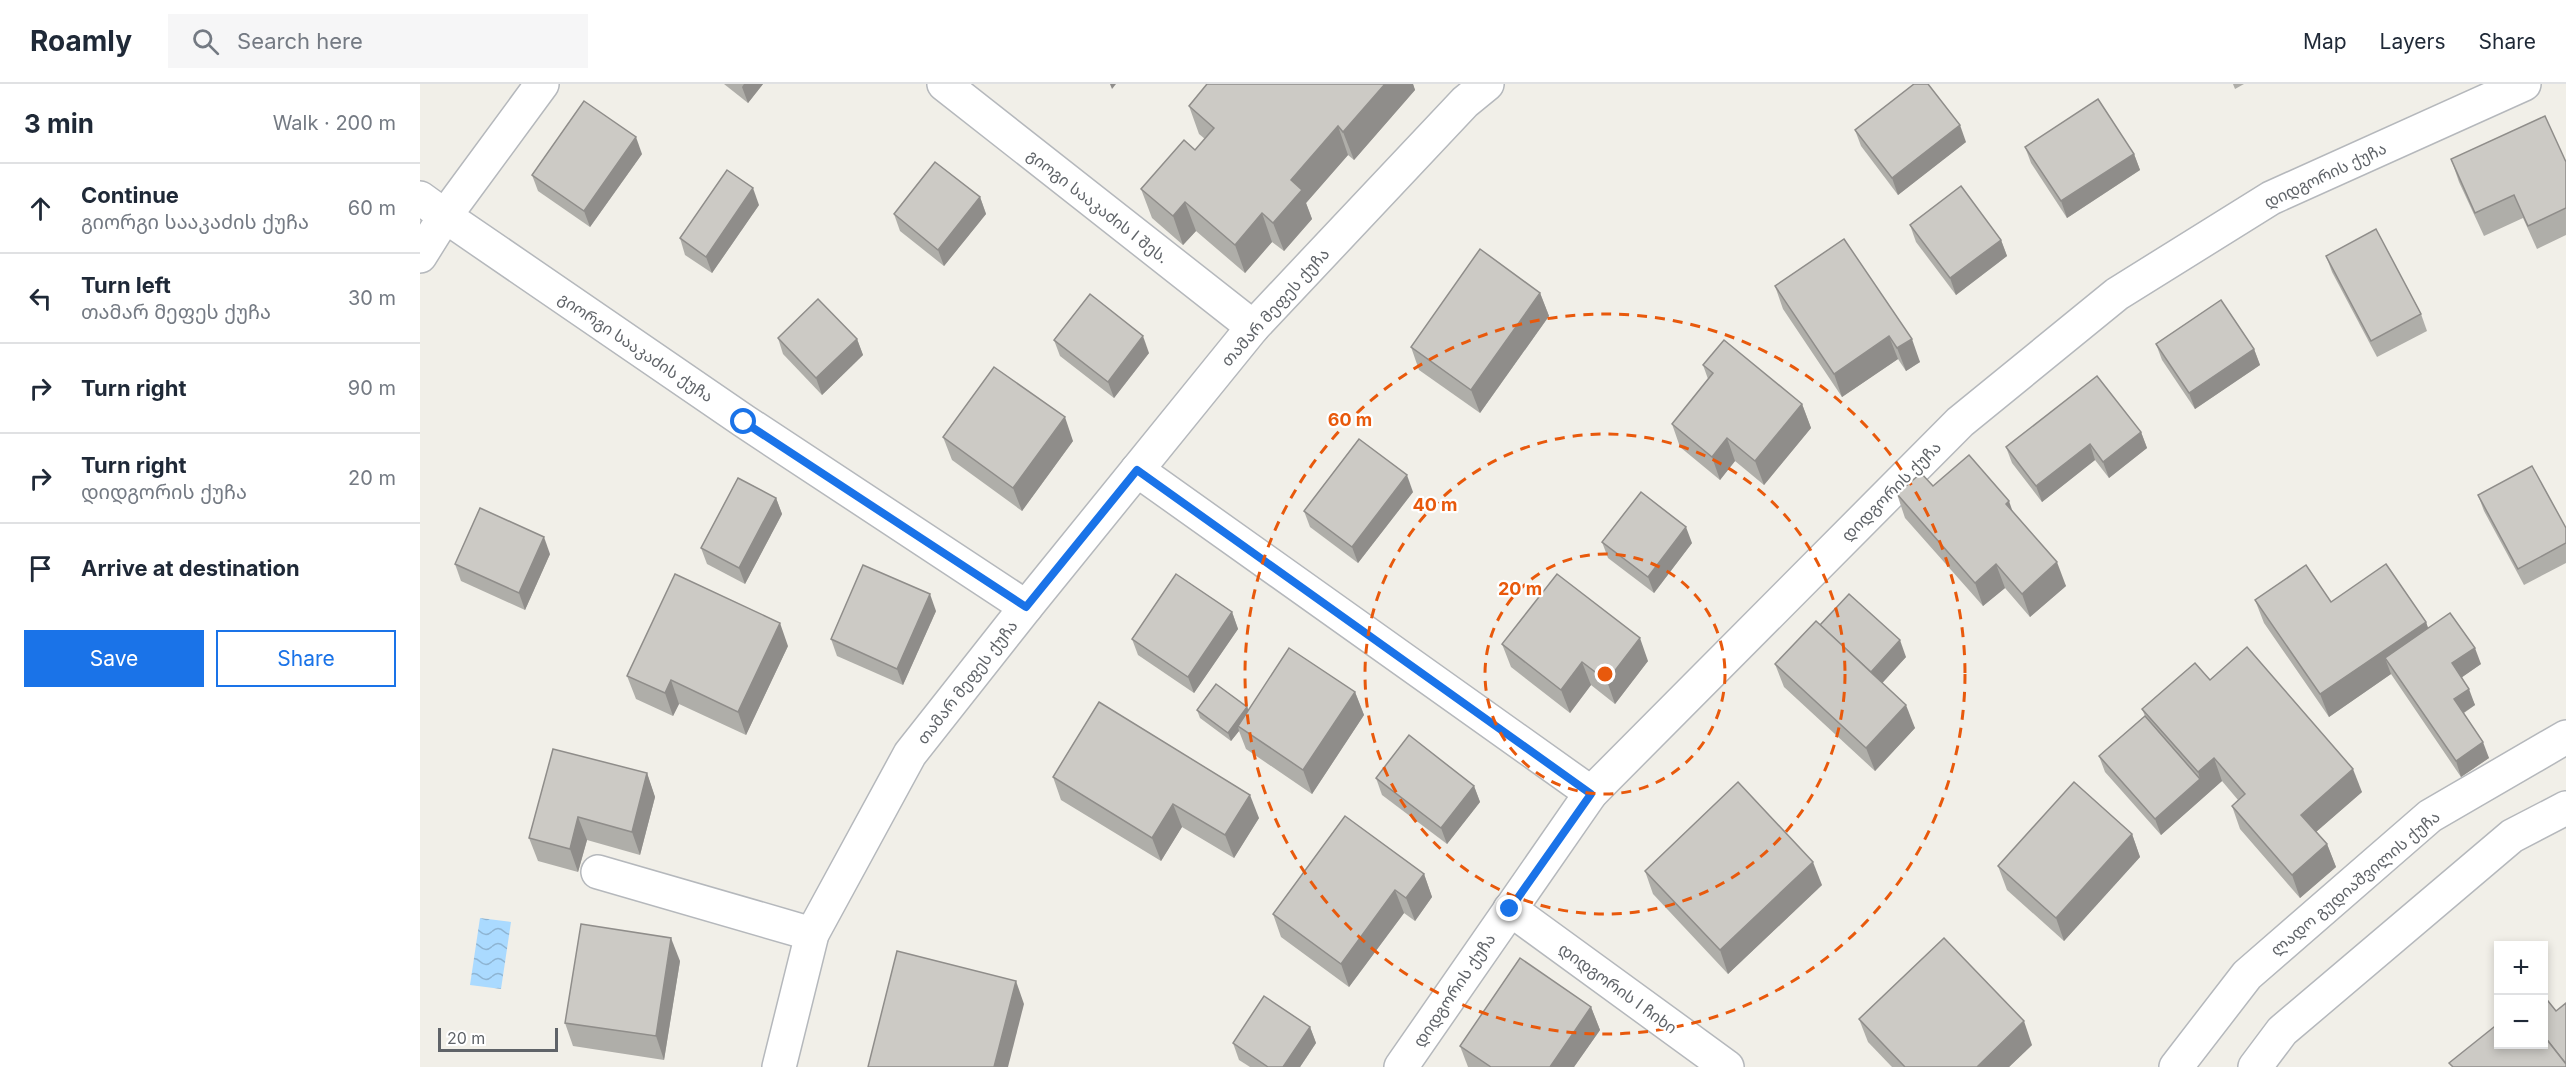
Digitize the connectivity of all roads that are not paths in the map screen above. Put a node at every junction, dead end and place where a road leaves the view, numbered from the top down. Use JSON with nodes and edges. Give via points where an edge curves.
{"nodes":[{"id":1,"x":542,"y":84,"type":"edge"},
{"id":2,"x":944,"y":84,"type":"edge"},
{"id":3,"x":2524,"y":84,"type":"edge"},
{"id":4,"x":1467,"y":90,"type":"edge"},
{"id":5,"x":433,"y":207,"type":"edge"},
{"id":6,"x":420,"y":256,"type":"edge"},
{"id":7,"x":1253,"y":327,"type":"junction"},
{"id":8,"x":1137,"y":470,"type":"junction"},
{"id":9,"x":1026,"y":607,"type":"junction"},
{"id":10,"x":2566,"y":737,"type":"edge"},
{"id":11,"x":1591,"y":794,"type":"junction"},
{"id":12,"x":2566,"y":808,"type":"edge"},
{"id":13,"x":598,"y":872,"type":"dead end"},
{"id":14,"x":1510,"y":909,"type":"junction"},
{"id":15,"x":812,"y":934,"type":"junction"},
{"id":16,"x":2189,"y":1063,"type":"edge"},
{"id":17,"x":780,"y":1067,"type":"edge"},
{"id":18,"x":1401,"y":1067,"type":"edge"},
{"id":19,"x":1727,"y":1067,"type":"edge"},
{"id":20,"x":2255,"y":1067,"type":"edge"}],
"edges":[{"from":1,"to":5,"type":"street"},
{"from":2,"to":7,"type":"street","name":"გიოგი სააკაძის I შეს."},
{"from":3,"to":11,"type":"street","name":"დიდგორის ქუჩა","via":[[2271,198],[2116,294],[1960,422]]},
{"from":4,"to":7,"type":"street","name":"თამარ მეფეს ქუჩა"},
{"from":5,"to":6,"type":"street"},
{"from":5,"to":9,"type":"street","name":"გიორგი სააკაძის ქუჩა","via":[[744,422]]},
{"from":7,"to":8,"type":"street","name":"თამარ მეფეს ქუჩა"},
{"from":8,"to":9,"type":"street","name":"თამარ მეფეს ქუჩა"},
{"from":8,"to":11,"type":"street"},
{"from":9,"to":15,"type":"street","name":"თამარ მეფეს ქუჩა","via":[[910,754]]},
{"from":10,"to":16,"type":"street","name":"ლადო გუდიაშვილის ქუჩა","via":[[2430,816],[2247,975]]},
{"from":11,"to":14,"type":"street","name":"დიდგორის ქუჩა"},
{"from":12,"to":20,"type":"street","via":[[2512,836],[2282,1031]]},
{"from":13,"to":15,"type":"street"},
{"from":14,"to":18,"type":"street","name":"დიდგორის ქუჩა"},
{"from":14,"to":19,"type":"street","name":"დიდგორის I ჩიხი"},
{"from":15,"to":17,"type":"street","name":"თამარ მეფეს ქუჩა"}]}
